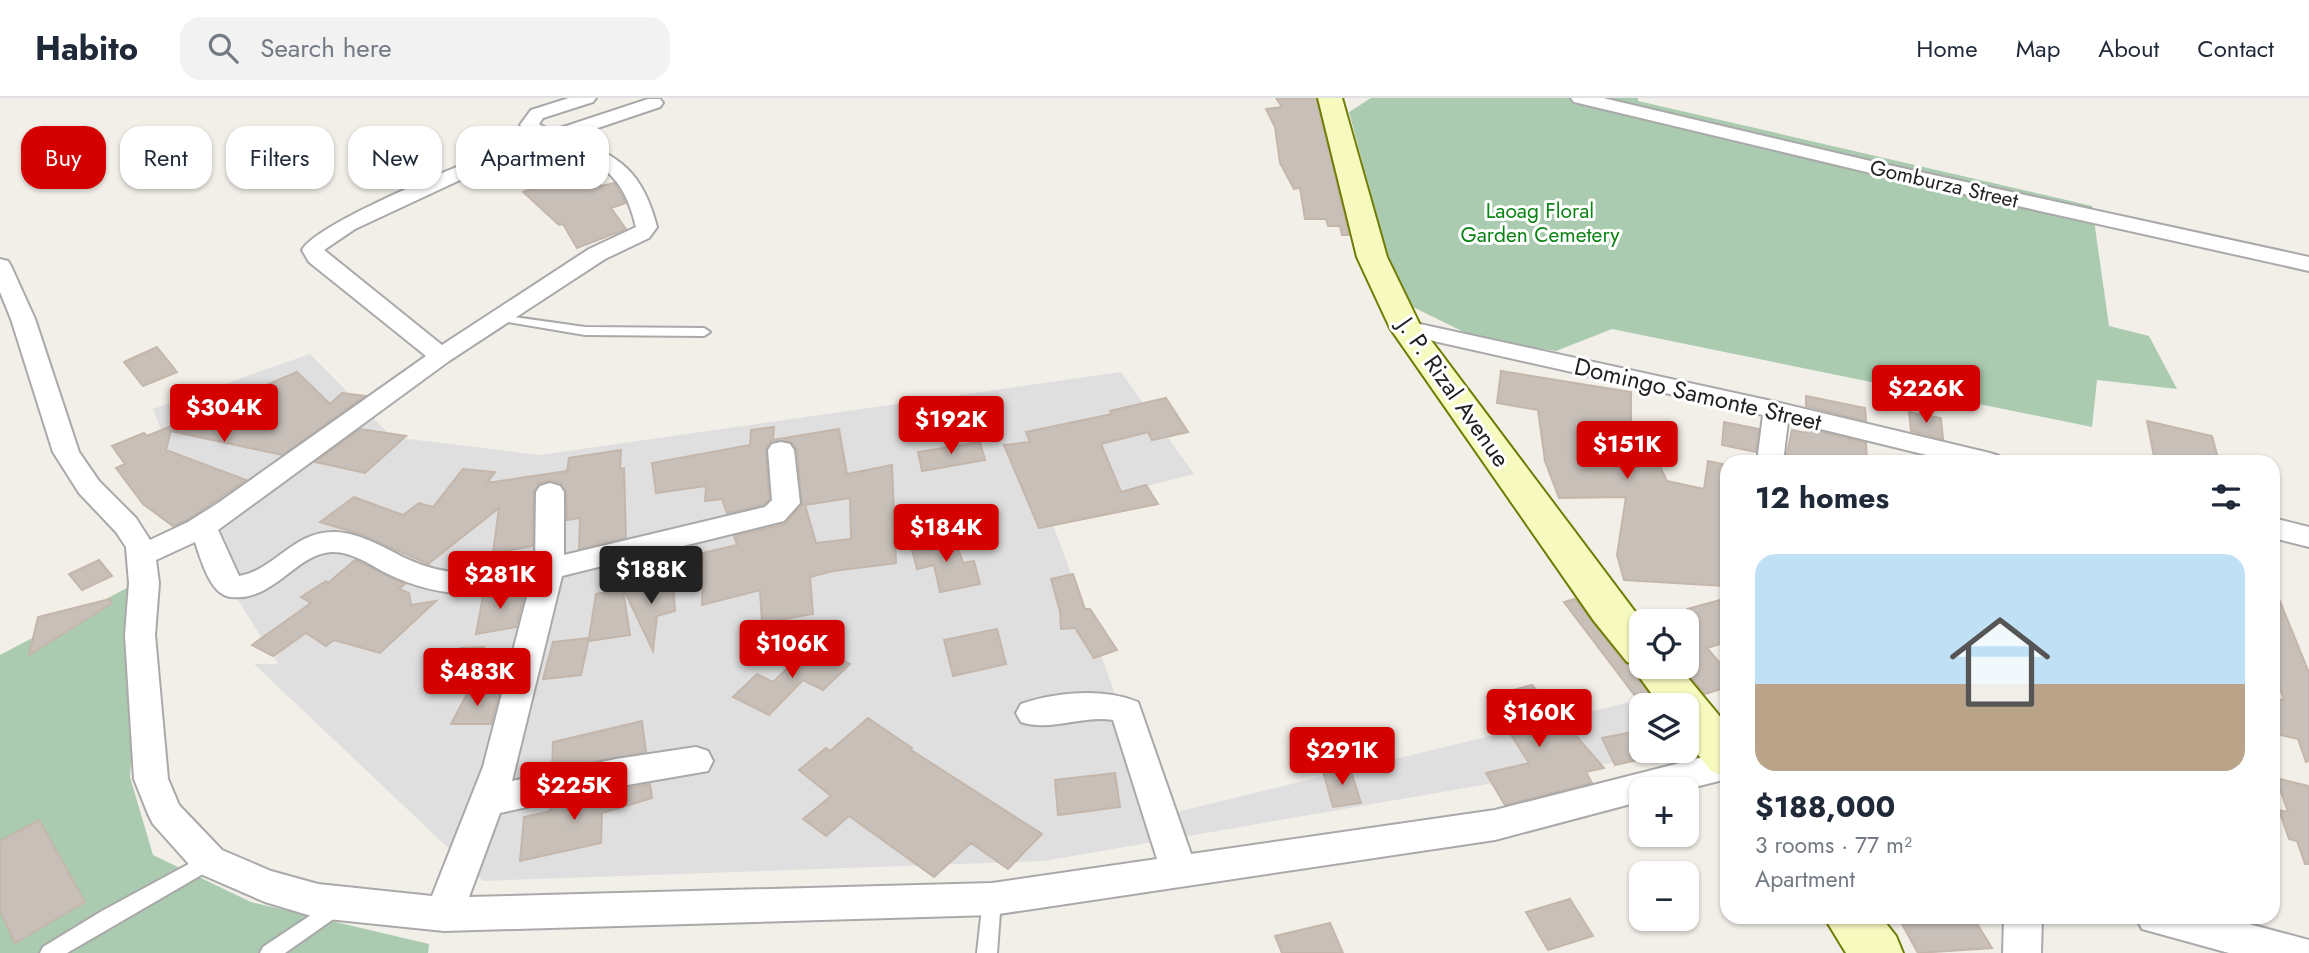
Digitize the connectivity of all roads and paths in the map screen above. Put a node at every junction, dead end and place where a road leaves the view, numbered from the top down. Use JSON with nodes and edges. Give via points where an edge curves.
{"nodes":[{"id":1,"x":587,"y":98,"type":"edge"},
{"id":2,"x":1580,"y":98,"type":"edge"},
{"id":3,"x":1333,"y":99,"type":"edge"},
{"id":4,"x":654,"y":103,"type":"dead end"},
{"id":5,"x":531,"y":126,"type":"edge"},
{"id":6,"x":589,"y":126,"type":"edge"},
{"id":7,"x":609,"y":162,"type":"edge"},
{"id":8,"x":456,"y":175,"type":"edge"},
{"id":9,"x":2309,"y":264,"type":"edge"},
{"id":10,"x":0,"y":266,"type":"edge"},
{"id":11,"x":500,"y":318,"type":"junction"},
{"id":12,"x":12,"y":323,"type":"edge"},
{"id":13,"x":1406,"y":328,"type":"junction"},
{"id":14,"x":704,"y":332,"type":"dead end"},
{"id":15,"x":441,"y":356,"type":"junction"},
{"id":16,"x":1776,"y":410,"type":"junction"},
{"id":17,"x":781,"y":450,"type":"dead end"},
{"id":18,"x":1771,"y":455,"type":"edge"},
{"id":19,"x":1949,"y":455,"type":"edge"},
{"id":20,"x":550,"y":492,"type":"dead end"},
{"id":21,"x":202,"y":526,"type":"junction"},
{"id":22,"x":2280,"y":530,"type":"edge"},
{"id":23,"x":2309,"y":537,"type":"edge"},
{"id":24,"x":141,"y":556,"type":"junction"},
{"id":25,"x":549,"y":569,"type":"junction"},
{"id":26,"x":1629,"y":635,"type":"edge"},
{"id":27,"x":1664,"y":679,"type":"edge"},
{"id":28,"x":1675,"y":693,"type":"edge"},
{"id":29,"x":1032,"y":713,"type":"dead end"},
{"id":30,"x":1699,"y":722,"type":"edge"},
{"id":31,"x":1720,"y":749,"type":"edge"},
{"id":32,"x":696,"y":761,"type":"dead end"},
{"id":33,"x":1720,"y":767,"type":"edge"},
{"id":34,"x":487,"y":801,"type":"junction"},
{"id":35,"x":209,"y":861,"type":"junction"},
{"id":36,"x":1179,"y":872,"type":"junction"},
{"id":37,"x":992,"y":899,"type":"junction"},
{"id":38,"x":339,"y":904,"type":"junction"},
{"id":39,"x":444,"y":915,"type":"junction"},
{"id":40,"x":1855,"y":924,"type":"edge"},
{"id":41,"x":2023,"y":924,"type":"edge"},
{"id":42,"x":2187,"y":924,"type":"edge"},
{"id":43,"x":2271,"y":942,"type":"edge"},
{"id":44,"x":50,"y":953,"type":"edge"},
{"id":45,"x":271,"y":953,"type":"edge"},
{"id":46,"x":987,"y":953,"type":"edge"},
{"id":47,"x":1877,"y":953,"type":"edge"},
{"id":48,"x":2022,"y":953,"type":"edge"}],
"edges":[{"from":1,"to":5,"type":"street","via":[[537,114]]},
{"from":2,"to":9,"type":"street","name":"Gomburza Street","via":[[1893,173]]},
{"from":3,"to":13,"type":"main road","name":"J. P. Rizal Avenue","via":[[1372,257]]},
{"from":4,"to":6,"type":"street"},
{"from":7,"to":11,"type":"street","via":[[634,190],[647,227]]},
{"from":8,"to":15,"type":"street","via":[[348,225],[313,250]]},
{"from":10,"to":12,"type":"street"},
{"from":11,"to":14,"type":"lane","via":[[585,331]]},
{"from":11,"to":15,"type":"street"},
{"from":12,"to":24,"type":"street","via":[[66,452],[89,487],[126,525]]},
{"from":13,"to":16,"type":"street","name":"Domingo Samonte Street"},
{"from":13,"to":26,"type":"main road","name":"J. P. Rizal Avenue"},
{"from":15,"to":21,"type":"street"},
{"from":16,"to":18,"type":"street"},
{"from":16,"to":19,"type":"street","name":"Domingo Samonte Street"},
{"from":17,"to":25,"type":"street","via":[[786,503],[774,514]]},
{"from":20,"to":25,"type":"street"},
{"from":21,"to":24,"type":"street"},
{"from":21,"to":25,"type":"street","via":[[232,587],[256,582],[310,548],[332,542],[358,546],[407,570],[460,585],[491,586]]},
{"from":22,"to":23,"type":"street"},
{"from":24,"to":35,"type":"street","via":[[140,635],[151,779],[165,814]]},
{"from":25,"to":34,"type":"street","via":[[500,767]]},
{"from":27,"to":28,"type":"main road"},
{"from":29,"to":36,"type":"street","via":[[1099,706],[1127,711]]},
{"from":30,"to":31,"type":"main road"},
{"from":32,"to":34,"type":"street"},
{"from":33,"to":36,"type":"street","via":[[1494,825]]},
{"from":34,"to":39,"type":"street"},
{"from":35,"to":38,"type":"street","via":[[265,886]]},
{"from":35,"to":44,"type":"lane"},
{"from":36,"to":37,"type":"street"},
{"from":37,"to":39,"type":"street"},
{"from":37,"to":46,"type":"lane"},
{"from":38,"to":39,"type":"street"},
{"from":38,"to":45,"type":"lane"},
{"from":40,"to":47,"type":"main road"},
{"from":41,"to":48,"type":"street"},
{"from":42,"to":43,"type":"street"}]}
